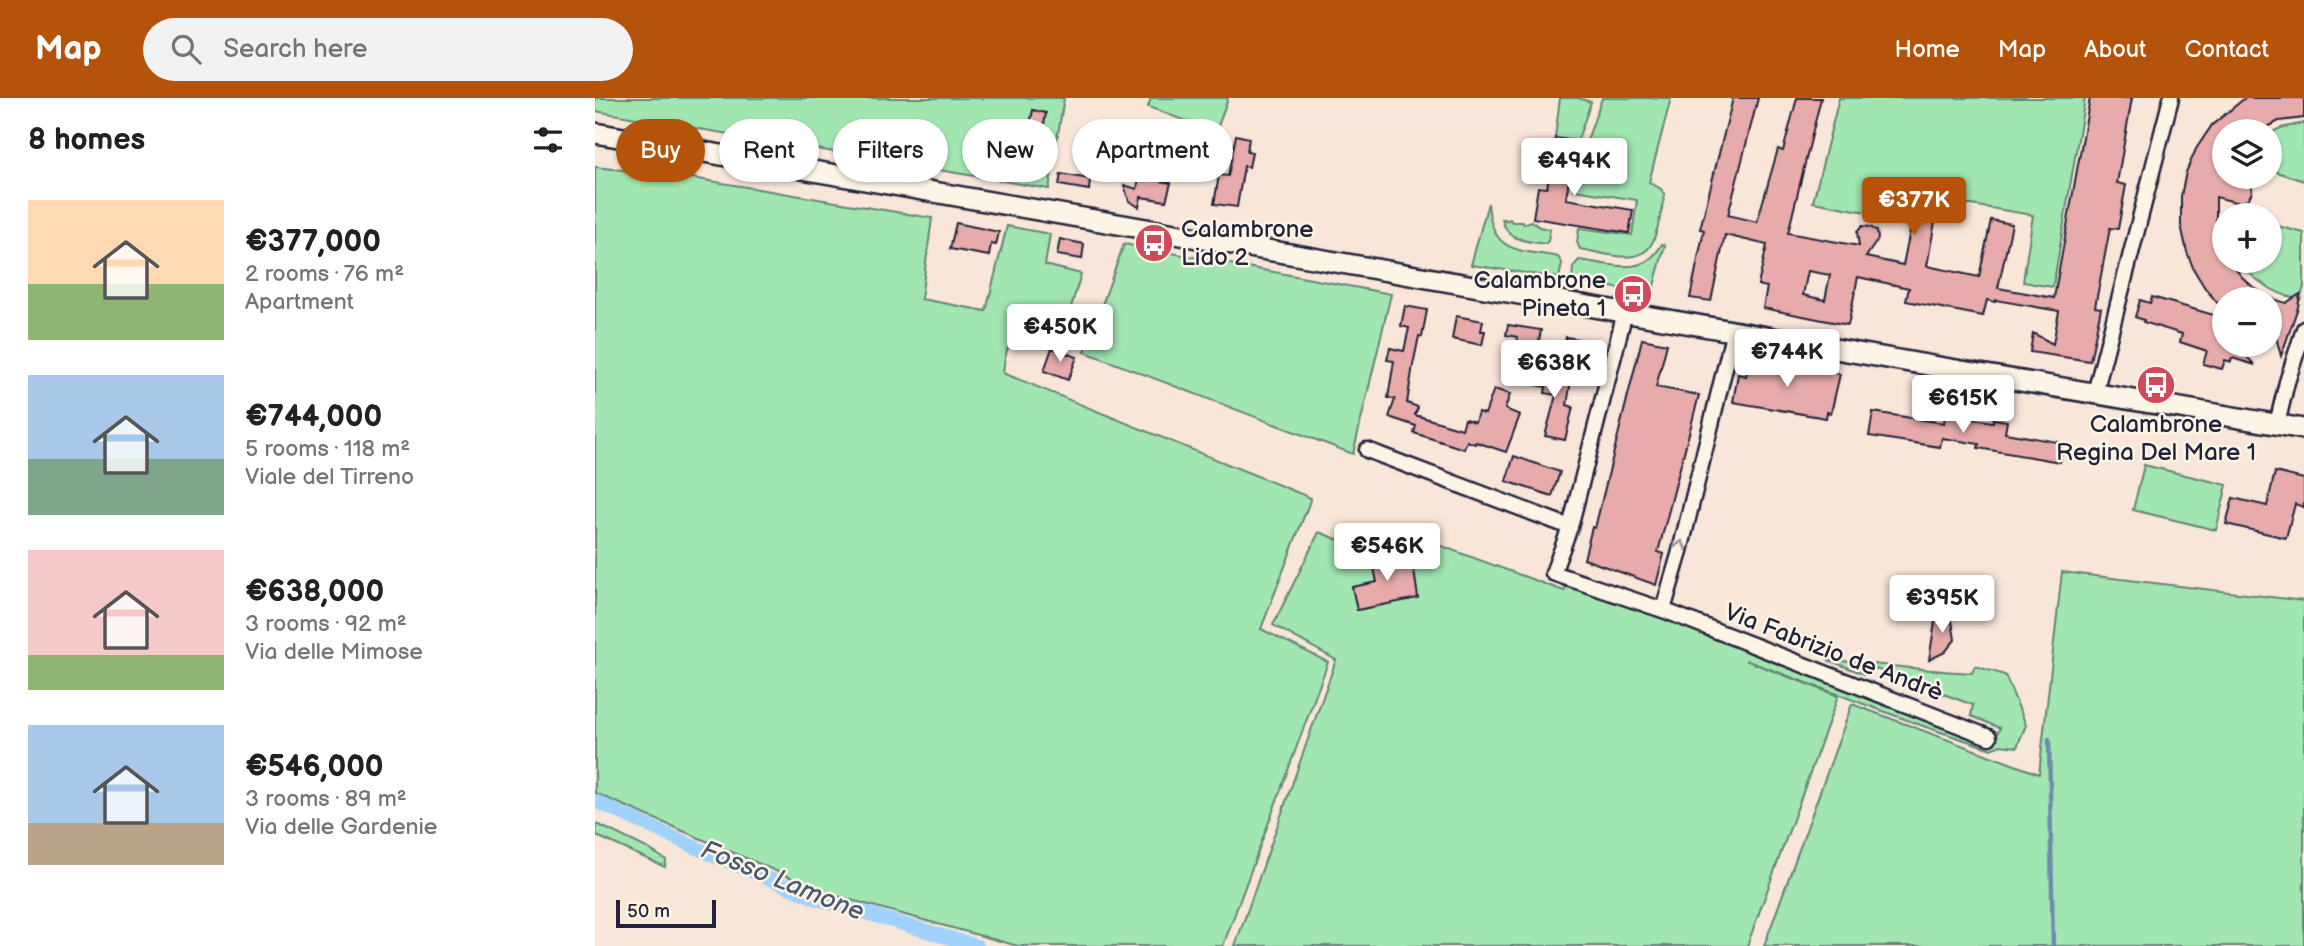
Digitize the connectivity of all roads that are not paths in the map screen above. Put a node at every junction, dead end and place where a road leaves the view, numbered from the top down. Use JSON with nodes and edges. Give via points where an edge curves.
{"nodes":[{"id":1,"x":2171,"y":98,"type":"edge"},
{"id":2,"x":595,"y":133,"type":"edge"},
{"id":3,"x":1625,"y":312,"type":"junction"},
{"id":4,"x":2304,"y":329,"type":"edge"},
{"id":5,"x":1734,"y":331,"type":"junction"},
{"id":6,"x":2095,"y":393,"type":"junction"},
{"id":7,"x":2277,"y":424,"type":"junction"},
{"id":8,"x":2304,"y":429,"type":"edge"},
{"id":9,"x":1367,"y":450,"type":"dead end"},
{"id":10,"x":1570,"y":527,"type":"junction"},
{"id":11,"x":1663,"y":610,"type":"junction"},
{"id":12,"x":1989,"y":737,"type":"dead end"}],
"edges":[{"from":1,"to":6,"type":"street"},
{"from":2,"to":3,"type":"main road"},
{"from":3,"to":5,"type":"main road"},
{"from":3,"to":10,"type":"street"},
{"from":4,"to":7,"type":"street"},
{"from":5,"to":6,"type":"main road"},
{"from":11,"to":5,"type":"street","one_way":true},
{"from":6,"to":7,"type":"main road"},
{"from":7,"to":8,"type":"main road"},
{"from":9,"to":10,"type":"street"},
{"from":10,"to":11,"type":"street","name":"Via Fabrizio de Andrè","via":[[1553,573]]},
{"from":11,"to":12,"type":"street","name":"Via Fabrizio de Andrè"}]}
